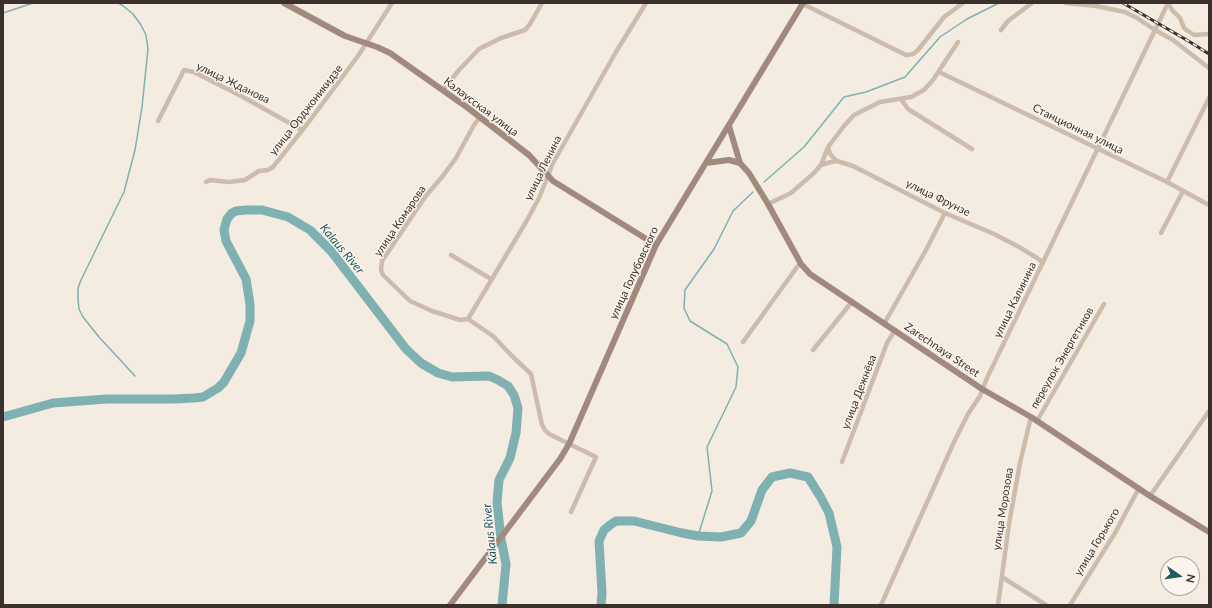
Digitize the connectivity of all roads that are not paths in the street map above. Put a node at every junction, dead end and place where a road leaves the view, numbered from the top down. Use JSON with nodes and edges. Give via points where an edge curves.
{"nodes":[{"id":1,"x":284,"y":3,"type":"edge"},
{"id":2,"x":392,"y":3,"type":"edge"},
{"id":3,"x":542,"y":3,"type":"edge"},
{"id":4,"x":646,"y":3,"type":"edge"},
{"id":5,"x":802,"y":3,"type":"edge"},
{"id":6,"x":963,"y":3,"type":"edge"},
{"id":7,"x":1032,"y":3,"type":"edge"},
{"id":8,"x":1066,"y":3,"type":"edge"},
{"id":9,"x":1168,"y":3,"type":"edge"},
{"id":10,"x":1001,"y":30,"type":"dead end"},
{"id":11,"x":1155,"y":30,"type":"junction"},
{"id":12,"x":1209,"y":34,"type":"edge"},
{"id":13,"x":958,"y":42,"type":"dead end"},
{"id":14,"x":366,"y":43,"type":"junction"},
{"id":15,"x":1209,"y":68,"type":"edge"},
{"id":16,"x":939,"y":72,"type":"junction"},
{"id":17,"x":443,"y":90,"type":"junction"},
{"id":18,"x":1209,"y":98,"type":"edge"},
{"id":19,"x":901,"y":99,"type":"junction"},
{"id":20,"x":480,"y":117,"type":"junction"},
{"id":21,"x":158,"y":121,"type":"dead end"},
{"id":22,"x":729,"y":126,"type":"junction"},
{"id":23,"x":302,"y":130,"type":"junction"},
{"id":24,"x":828,"y":147,"type":"junction"},
{"id":25,"x":972,"y":148,"type":"dead end"},
{"id":26,"x":1098,"y":149,"type":"junction"},
{"id":27,"x":837,"y":161,"type":"junction"},
{"id":28,"x":740,"y":162,"type":"junction"},
{"id":29,"x":706,"y":163,"type":"junction"},
{"id":30,"x":821,"y":165,"type":"junction"},
{"id":31,"x":547,"y":175,"type":"junction"},
{"id":32,"x":206,"y":182,"type":"dead end"},
{"id":33,"x":1167,"y":182,"type":"junction"},
{"id":34,"x":1183,"y":191,"type":"junction"},
{"id":35,"x":768,"y":204,"type":"junction"},
{"id":36,"x":1209,"y":205,"type":"edge"},
{"id":37,"x":945,"y":213,"type":"junction"},
{"id":38,"x":1161,"y":233,"type":"dead end"},
{"id":39,"x":656,"y":245,"type":"junction"},
{"id":40,"x":451,"y":255,"type":"dead end"},
{"id":41,"x":800,"y":263,"type":"junction"},
{"id":42,"x":1043,"y":263,"type":"junction"},
{"id":43,"x":491,"y":279,"type":"junction"},
{"id":44,"x":851,"y":302,"type":"junction"},
{"id":45,"x":1104,"y":304,"type":"dead end"},
{"id":46,"x":468,"y":319,"type":"junction"},
{"id":47,"x":884,"y":324,"type":"junction"},
{"id":48,"x":895,"y":330,"type":"junction"},
{"id":49,"x":743,"y":342,"type":"dead end"},
{"id":50,"x":813,"y":350,"type":"dead end"},
{"id":51,"x":982,"y":389,"type":"junction"},
{"id":52,"x":1209,"y":411,"type":"edge"},
{"id":53,"x":1030,"y":417,"type":"junction"},
{"id":54,"x":1037,"y":421,"type":"junction"},
{"id":55,"x":569,"y":444,"type":"junction"},
{"id":56,"x":842,"y":462,"type":"dead end"},
{"id":57,"x":1139,"y":488,"type":"junction"},
{"id":58,"x":1150,"y":496,"type":"junction"},
{"id":59,"x":571,"y":512,"type":"dead end"},
{"id":60,"x":1209,"y":532,"type":"edge"},
{"id":61,"x":1002,"y":576,"type":"junction"},
{"id":62,"x":450,"y":605,"type":"edge"},
{"id":63,"x":882,"y":605,"type":"edge"},
{"id":64,"x":998,"y":605,"type":"edge"},
{"id":65,"x":1046,"y":605,"type":"edge"},
{"id":66,"x":1070,"y":605,"type":"edge"}],
"edges":[{"from":1,"to":14,"type":"street","name":"Калаусская улица","via":[[344,36]]},
{"from":2,"to":14,"type":"street","name":"улица Орджоникидзе"},
{"from":3,"to":17,"type":"street","via":[[525,30],[479,49]]},
{"from":4,"to":31,"type":"street","name":"улица Ленина"},
{"from":5,"to":6,"type":"street","via":[[906,55],[918,50],[944,17]]},
{"from":5,"to":22,"type":"street","name":"улица Голубовского"},
{"from":7,"to":10,"type":"street","via":[[1008,21]]},
{"from":8,"to":11,"type":"street","via":[[1125,12]]},
{"from":9,"to":11,"type":"street","name":"улица Калинина"},
{"from":9,"to":12,"type":"street","via":[[1180,18],[1184,28],[1194,35]]},
{"from":11,"to":15,"type":"street","via":[[1173,40]]},
{"from":11,"to":26,"type":"street","name":"улица Калинина"},
{"from":13,"to":16,"type":"street"},
{"from":14,"to":17,"type":"street","name":"Калаусская улица","via":[[390,53]]},
{"from":14,"to":23,"type":"street","name":"улица Орджоникидзе"},
{"from":16,"to":19,"type":"street","via":[[924,90]]},
{"from":16,"to":26,"type":"street","name":"Станционная улица"},
{"from":17,"to":20,"type":"street","name":"Калаусская улица"},
{"from":18,"to":33,"type":"street"},
{"from":19,"to":24,"type":"street","via":[[880,102],[854,115]]},
{"from":19,"to":25,"type":"street","via":[[908,109]]},
{"from":20,"to":31,"type":"street","name":"Калаусская улица","via":[[529,155]]},
{"from":20,"to":46,"type":"street","name":"улица Комарова","via":[[456,158],[425,197],[381,266],[383,275],[410,301],[460,320]]},
{"from":21,"to":23,"type":"street","name":"улица Жданова","via":[[184,70],[194,72]]},
{"from":22,"to":28,"type":"street","name":"Zarechnaya Street"},
{"from":22,"to":29,"type":"street","name":"улица Голубовского"},
{"from":23,"to":32,"type":"street","name":"улица Орджоникидзе","via":[[273,168],[258,171],[241,181]]},
{"from":24,"to":27,"type":"street","via":[[830,154]]},
{"from":24,"to":30,"type":"street"},
{"from":26,"to":33,"type":"street","name":"Станционная улица"},
{"from":26,"to":42,"type":"street","name":"улица Калинина"},
{"from":27,"to":30,"type":"street"},
{"from":27,"to":37,"type":"street","name":"улица Фрунзе","via":[[853,166]]},
{"from":28,"to":29,"type":"street","via":[[728,160]]},
{"from":28,"to":35,"type":"street","name":"Zarechnaya Street"},
{"from":29,"to":39,"type":"street","name":"улица Голубовского"},
{"from":30,"to":35,"type":"street","via":[[804,183]]},
{"from":31,"to":39,"type":"street","name":"Калаусская улица","via":[[559,186]]},
{"from":31,"to":43,"type":"street","name":"улица Ленина","via":[[539,198]]},
{"from":33,"to":34,"type":"street","name":"Станционная улица"},
{"from":34,"to":36,"type":"street","name":"Станционная улица"},
{"from":34,"to":38,"type":"street"},
{"from":35,"to":41,"type":"street","name":"Zarechnaya Street"},
{"from":37,"to":42,"type":"street","name":"улица Фрунзе","via":[[1000,237]]},
{"from":37,"to":47,"type":"street"},
{"from":39,"to":55,"type":"street","name":"улица Голубовского"},
{"from":40,"to":43,"type":"street"},
{"from":41,"to":44,"type":"street","name":"Zarechnaya Street","via":[[810,274]]},
{"from":41,"to":49,"type":"street"},
{"from":42,"to":51,"type":"street","name":"улица Калинина"},
{"from":43,"to":46,"type":"street","name":"улица Ленина"},
{"from":44,"to":47,"type":"street","name":"Zarechnaya Street"},
{"from":44,"to":50,"type":"street"},
{"from":45,"to":54,"type":"street","name":"переулок Энергетиков"},
{"from":46,"to":55,"type":"street","name":"улица Комарова","via":[[493,336],[531,374],[542,425],[549,434]]},
{"from":47,"to":48,"type":"street","name":"Zarechnaya Street"},
{"from":48,"to":51,"type":"street","name":"Zarechnaya Street"},
{"from":48,"to":56,"type":"street","name":"улица Дежнёва","via":[[887,343]]},
{"from":51,"to":53,"type":"street","name":"Zarechnaya Street"},
{"from":51,"to":63,"type":"street","name":"улица Калинина","via":[[954,442]]},
{"from":52,"to":58,"type":"street"},
{"from":53,"to":54,"type":"street","name":"Zarechnaya Street"},
{"from":53,"to":61,"type":"street","name":"улица Морозова"},
{"from":54,"to":57,"type":"street","name":"Zarechnaya Street"},
{"from":55,"to":59,"type":"street","name":"улица Комарова","via":[[596,456]]},
{"from":55,"to":62,"type":"street","name":"улица Голубовского"},
{"from":57,"to":58,"type":"street","name":"Zarechnaya Street"},
{"from":57,"to":66,"type":"street","name":"улица Горького"},
{"from":58,"to":60,"type":"street","name":"Zarechnaya Street"},
{"from":61,"to":64,"type":"street","name":"улица Морозова"},
{"from":61,"to":65,"type":"street"}]}
